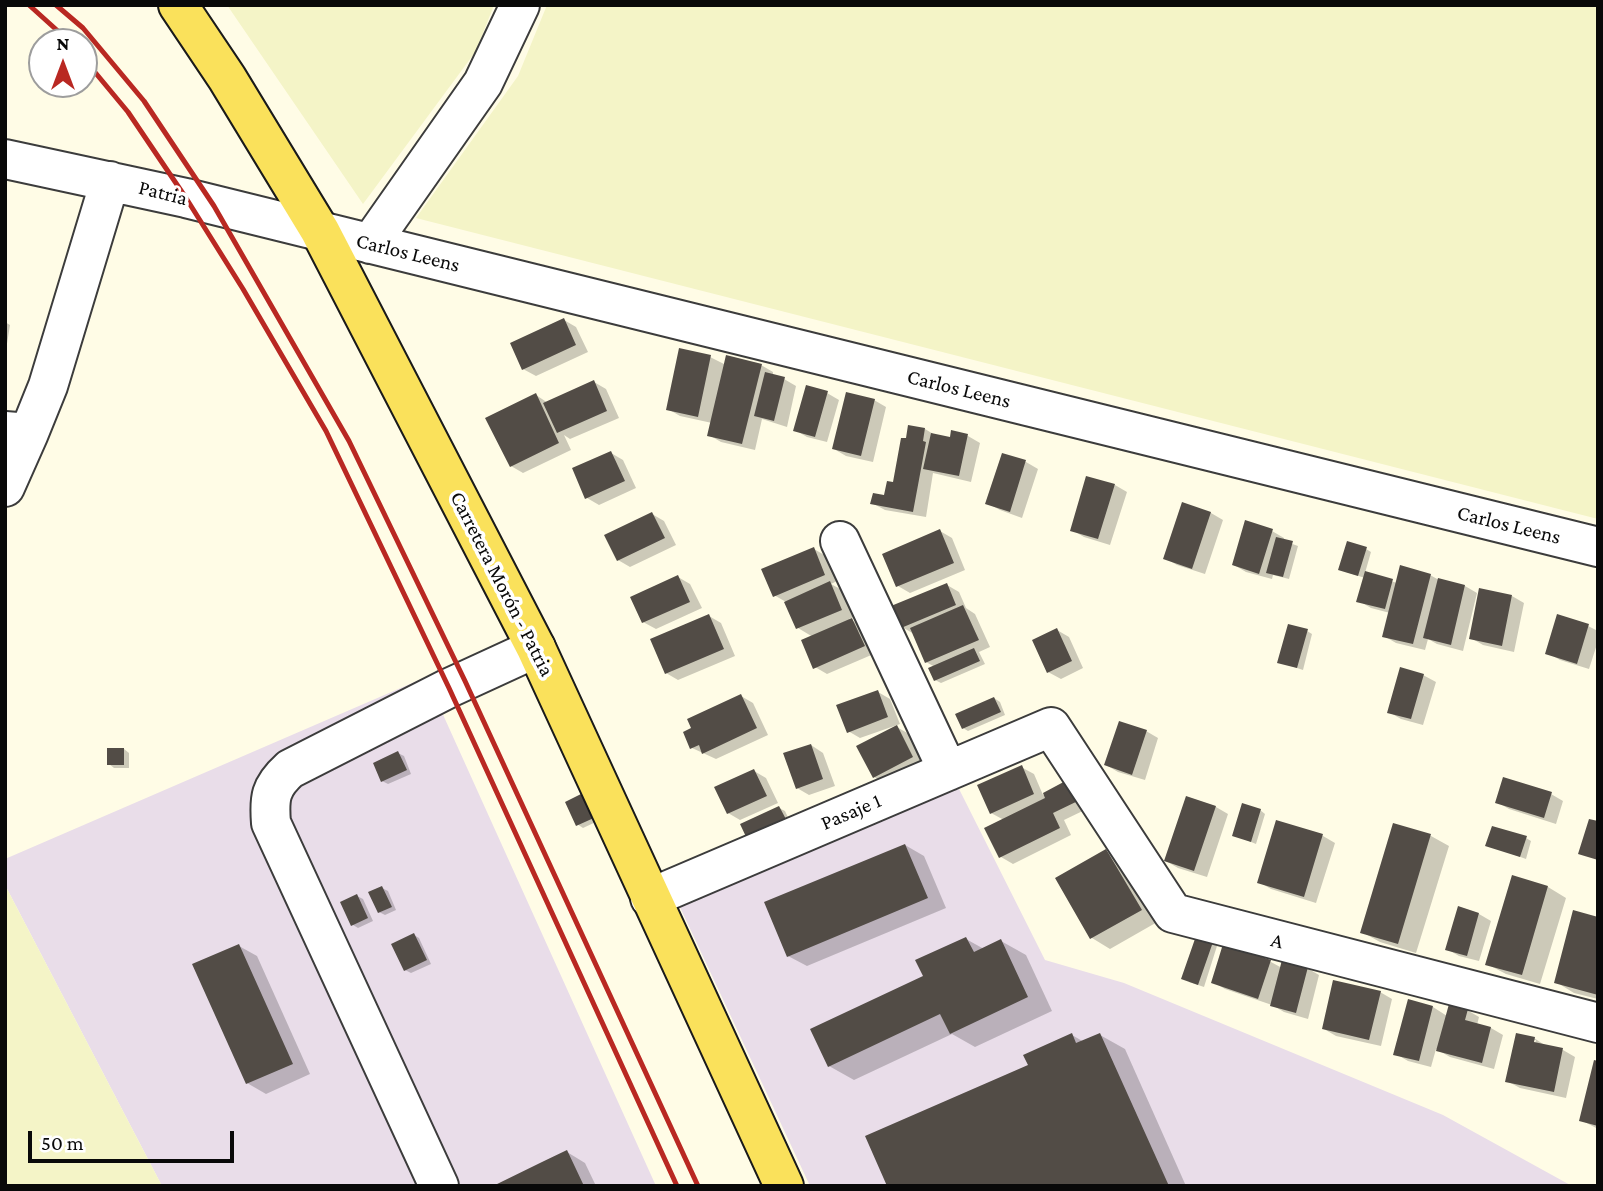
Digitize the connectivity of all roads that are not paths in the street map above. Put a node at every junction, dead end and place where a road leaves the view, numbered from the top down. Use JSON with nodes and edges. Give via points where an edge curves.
{"nodes":[{"id":1,"x":178,"y":5,"type":"edge"},
{"id":2,"x":520,"y":5,"type":"edge"},
{"id":3,"x":5,"y":159,"type":"edge"},
{"id":4,"x":110,"y":181,"type":"junction"},
{"id":5,"x":320,"y":231,"type":"junction"},
{"id":6,"x":370,"y":244,"type":"junction"},
{"id":7,"x":17,"y":432,"type":"edge"},
{"id":8,"x":5,"y":487,"type":"edge"},
{"id":9,"x":840,"y":541,"type":"dead end"},
{"id":10,"x":1598,"y":547,"type":"edge"},
{"id":11,"x":536,"y":648,"type":"junction"},
{"id":12,"x":1051,"y":727,"type":"joint"},
{"id":13,"x":948,"y":771,"type":"junction"},
{"id":14,"x":650,"y":898,"type":"junction"},
{"id":15,"x":1598,"y":1023,"type":"edge"},
{"id":16,"x":439,"y":1186,"type":"edge"},
{"id":17,"x":784,"y":1186,"type":"edge"}],
"edges":[{"from":1,"to":5,"type":"main road","name":"Carretera Morón - Patria"},
{"from":2,"to":6,"type":"street","via":[[483,83]]},
{"from":3,"to":4,"type":"street","name":"Patria"},
{"from":4,"to":5,"type":"street","name":"Patria"},
{"from":4,"to":7,"type":"street","via":[[48,386]]},
{"from":5,"to":6,"type":"street","name":"Carlos Leens"},
{"from":5,"to":11,"type":"main road","name":"Carretera Morón - Patria"},
{"from":6,"to":10,"type":"street","name":"Carlos Leens"},
{"from":7,"to":8,"type":"street"},
{"from":9,"to":13,"type":"street"},
{"from":11,"to":14,"type":"main road","name":"Carretera Morón - Patria"},
{"from":11,"to":16,"type":"street","via":[[290,769],[277,780],[270,801],[271,824]]},
{"from":12,"to":13,"type":"street","name":"Pasaje 1"},
{"from":12,"to":15,"type":"street","name":"A","via":[[1173,914]]},
{"from":13,"to":14,"type":"street","name":"Pasaje 1"},
{"from":14,"to":17,"type":"main road","name":"Carretera Morón - Patria"}]}
